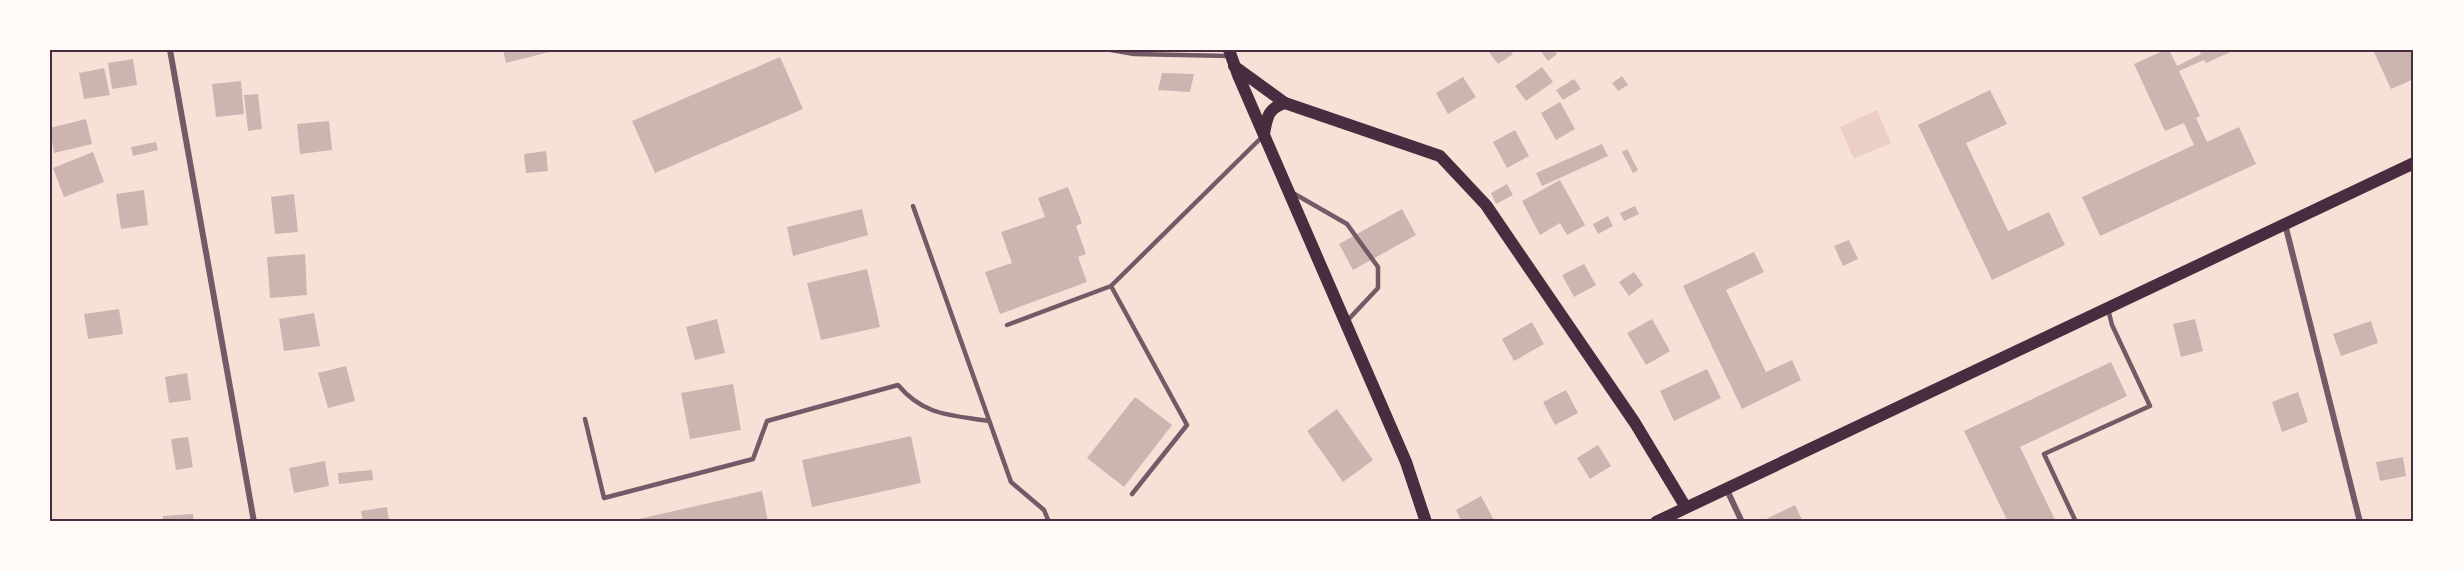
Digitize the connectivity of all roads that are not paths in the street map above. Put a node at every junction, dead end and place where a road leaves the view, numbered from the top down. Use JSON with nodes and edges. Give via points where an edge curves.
{"nodes":[{"id":1,"x":170,"y":50,"type":"edge"},
{"id":2,"x":1110,"y":50,"type":"edge"},
{"id":3,"x":1232,"y":57,"type":"edge"},
{"id":4,"x":1285,"y":103,"type":"junction"},
{"id":5,"x":1264,"y":135,"type":"junction"},
{"id":6,"x":2414,"y":163,"type":"edge"},
{"id":7,"x":1288,"y":190,"type":"junction"},
{"id":8,"x":913,"y":206,"type":"dead end"},
{"id":9,"x":2285,"y":224,"type":"junction"},
{"id":10,"x":1111,"y":286,"type":"junction"},
{"id":11,"x":2108,"y":309,"type":"junction"},
{"id":12,"x":1346,"y":322,"type":"junction"},
{"id":13,"x":1007,"y":325,"type":"dead end"},
{"id":14,"x":585,"y":419,"type":"dead end"},
{"id":15,"x":989,"y":421,"type":"junction"},
{"id":16,"x":1725,"y":487,"type":"junction"},
{"id":17,"x":1132,"y":494,"type":"dead end"},
{"id":18,"x":1685,"y":506,"type":"junction"},
{"id":19,"x":254,"y":522,"type":"edge"},
{"id":20,"x":1049,"y":522,"type":"edge"},
{"id":21,"x":1426,"y":522,"type":"edge"},
{"id":22,"x":1656,"y":522,"type":"edge"},
{"id":23,"x":1742,"y":522,"type":"edge"},
{"id":24,"x":2076,"y":522,"type":"edge"},
{"id":25,"x":2360,"y":522,"type":"edge"}],
"edges":[{"from":1,"to":19,"type":"street"},
{"from":2,"to":3,"type":"lane"},
{"from":3,"to":4,"type":"main road"},
{"from":3,"to":5,"type":"main road"},
{"from":4,"to":5,"type":"main road","via":[[1274,106],[1267,116]]},
{"from":4,"to":18,"type":"main road","via":[[1440,156],[1486,205],[1635,423]]},
{"from":5,"to":7,"type":"main road"},
{"from":5,"to":10,"type":"lane"},
{"from":6,"to":9,"type":"main road"},
{"from":7,"to":12,"type":"main road"},
{"from":7,"to":12,"type":"lane","via":[[1347,224],[1378,267],[1378,288]]},
{"from":8,"to":15,"type":"lane"},
{"from":9,"to":11,"type":"main road"},
{"from":9,"to":25,"type":"street"},
{"from":10,"to":13,"type":"lane"},
{"from":10,"to":17,"type":"lane","via":[[1187,425]]},
{"from":11,"to":16,"type":"main road"},
{"from":11,"to":24,"type":"lane","via":[[2150,406],[2044,454]]},
{"from":12,"to":21,"type":"main road","via":[[1406,462]]},
{"from":14,"to":15,"type":"lane","via":[[604,498],[753,459],[767,421],[898,385],[910,399],[931,411]]},
{"from":15,"to":20,"type":"lane","via":[[1011,482],[1044,510]]},
{"from":16,"to":18,"type":"main road"},
{"from":16,"to":23,"type":"street"},
{"from":18,"to":22,"type":"main road"}]}
